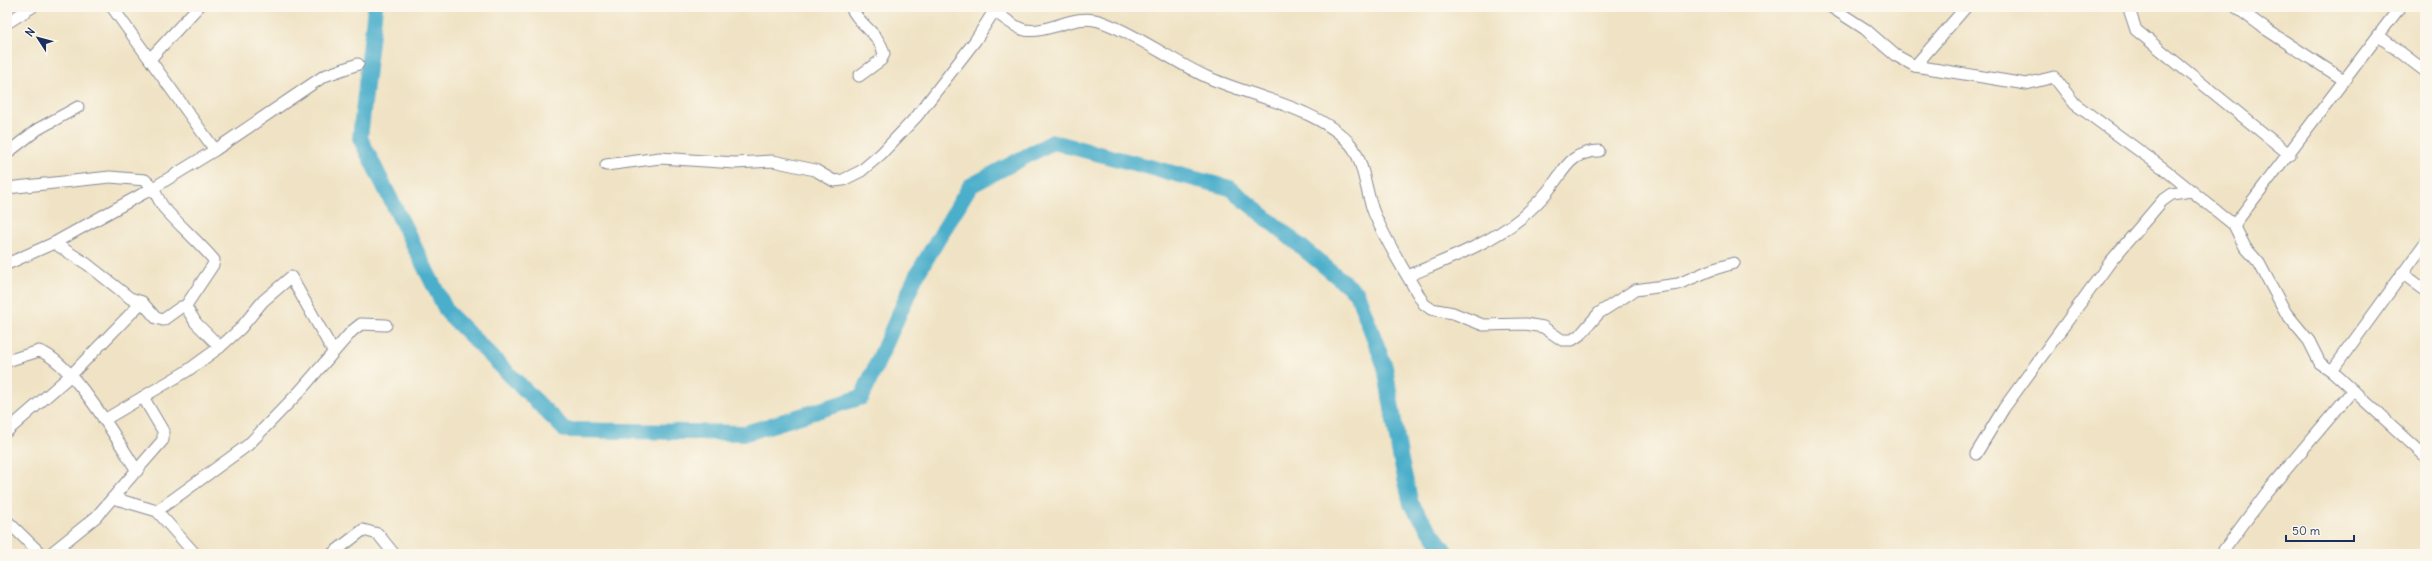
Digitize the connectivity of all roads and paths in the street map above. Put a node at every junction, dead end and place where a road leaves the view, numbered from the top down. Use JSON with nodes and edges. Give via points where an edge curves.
{"nodes":[{"id":1,"x":32,"y":7,"type":"edge"},
{"id":2,"x":112,"y":7,"type":"edge"},
{"id":3,"x":198,"y":7,"type":"edge"},
{"id":4,"x":851,"y":7,"type":"edge"},
{"id":5,"x":1831,"y":7,"type":"edge"},
{"id":6,"x":1966,"y":7,"type":"edge"},
{"id":7,"x":2132,"y":7,"type":"edge"},
{"id":8,"x":2236,"y":7,"type":"edge"},
{"id":9,"x":2400,"y":7,"type":"edge"},
{"id":10,"x":993,"y":9,"type":"edge"},
{"id":11,"x":7,"y":23,"type":"edge"},
{"id":12,"x":2379,"y":36,"type":"junction"},
{"id":13,"x":150,"y":58,"type":"junction"},
{"id":14,"x":358,"y":64,"type":"dead end"},
{"id":15,"x":1915,"y":66,"type":"junction"},
{"id":16,"x":2425,"y":70,"type":"edge"},
{"id":17,"x":859,"y":76,"type":"dead end"},
{"id":18,"x":2344,"y":80,"type":"junction"},
{"id":19,"x":78,"y":106,"type":"dead end"},
{"id":20,"x":215,"y":150,"type":"junction"},
{"id":21,"x":1599,"y":151,"type":"dead end"},
{"id":22,"x":7,"y":152,"type":"edge"},
{"id":23,"x":2290,"y":155,"type":"junction"},
{"id":24,"x":606,"y":165,"type":"dead end"},
{"id":25,"x":7,"y":188,"type":"edge"},
{"id":26,"x":153,"y":188,"type":"junction"},
{"id":27,"x":2191,"y":191,"type":"junction"},
{"id":28,"x":2234,"y":225,"type":"junction"},
{"id":29,"x":54,"y":243,"type":"junction"},
{"id":30,"x":2425,"y":243,"type":"edge"},
{"id":31,"x":1734,"y":263,"type":"dead end"},
{"id":32,"x":7,"y":264,"type":"edge"},
{"id":33,"x":2402,"y":273,"type":"junction"},
{"id":34,"x":1408,"y":276,"type":"junction"},
{"id":35,"x":2425,"y":290,"type":"edge"},
{"id":36,"x":142,"y":302,"type":"junction"},
{"id":37,"x":185,"y":307,"type":"junction"},
{"id":38,"x":386,"y":325,"type":"dead end"},
{"id":39,"x":220,"y":347,"type":"junction"},
{"id":40,"x":333,"y":351,"type":"junction"},
{"id":41,"x":7,"y":361,"type":"edge"},
{"id":42,"x":2332,"y":371,"type":"junction"},
{"id":43,"x":71,"y":375,"type":"junction"},
{"id":44,"x":2352,"y":390,"type":"junction"},
{"id":45,"x":143,"y":397,"type":"junction"},
{"id":46,"x":104,"y":420,"type":"junction"},
{"id":47,"x":7,"y":431,"type":"edge"},
{"id":48,"x":1976,"y":454,"type":"dead end"},
{"id":49,"x":2425,"y":456,"type":"edge"},
{"id":50,"x":137,"y":471,"type":"junction"},
{"id":51,"x":113,"y":498,"type":"junction"},
{"id":52,"x":157,"y":511,"type":"junction"},
{"id":53,"x":7,"y":521,"type":"edge"},
{"id":54,"x":41,"y":554,"type":"edge"},
{"id":55,"x":50,"y":554,"type":"edge"},
{"id":56,"x":195,"y":554,"type":"edge"},
{"id":57,"x":332,"y":554,"type":"edge"},
{"id":58,"x":394,"y":554,"type":"edge"},
{"id":59,"x":2221,"y":554,"type":"edge"}],
"edges":[{"from":1,"to":11,"type":"street"},
{"from":2,"to":13,"type":"street"},
{"from":3,"to":13,"type":"street"},
{"from":4,"to":17,"type":"street","via":[[861,24],[880,40],[884,54],[881,60]]},
{"from":5,"to":15,"type":"street","via":[[1865,29],[1895,55]]},
{"from":6,"to":15,"type":"street"},
{"from":7,"to":23,"type":"street","via":[[2130,12],[2136,30]]},
{"from":8,"to":18,"type":"street"},
{"from":9,"to":12,"type":"street"},
{"from":10,"to":24,"type":"street","via":[[975,41],[917,116],[861,171],[843,180],[834,181],[810,168],[773,161],[734,163],[660,158]]},
{"from":10,"to":34,"type":"street","via":[[1026,30],[1046,30],[1077,20],[1099,21],[1207,77],[1286,105],[1336,131],[1352,146],[1379,224]]},
{"from":12,"to":16,"type":"street"},
{"from":12,"to":18,"type":"street"},
{"from":13,"to":20,"type":"street"},
{"from":14,"to":20,"type":"street","via":[[324,76]]},
{"from":15,"to":27,"type":"street","via":[[2026,84],[2054,76],[2075,104]]},
{"from":18,"to":23,"type":"street"},
{"from":19,"to":22,"type":"street","via":[[38,129]]},
{"from":20,"to":26,"type":"street"},
{"from":21,"to":34,"type":"street","via":[[1586,151],[1573,158],[1547,192],[1520,218],[1451,260]]},
{"from":23,"to":28,"type":"street"},
{"from":25,"to":26,"type":"street","via":[[110,178],[140,178]]},
{"from":26,"to":29,"type":"street"},
{"from":26,"to":37,"type":"street","via":[[164,207],[214,261]]},
{"from":27,"to":28,"type":"street"},
{"from":27,"to":48,"type":"street","via":[[2172,194],[2162,201],[2111,262],[2004,408]]},
{"from":28,"to":42,"type":"street","via":[[2245,247],[2259,263],[2286,313],[2309,341],[2320,363]]},
{"from":29,"to":32,"type":"street"},
{"from":29,"to":36,"type":"street","via":[[87,264],[130,298]]},
{"from":30,"to":33,"type":"street"},
{"from":31,"to":34,"type":"street","via":[[1683,282],[1635,290],[1599,314],[1577,338],[1567,341],[1539,326],[1519,322],[1483,325],[1453,313],[1428,308]]},
{"from":33,"to":35,"type":"street"},
{"from":33,"to":42,"type":"street"},
{"from":36,"to":37,"type":"street","via":[[160,320]]},
{"from":36,"to":43,"type":"street"},
{"from":37,"to":39,"type":"street","via":[[196,323]]},
{"from":38,"to":40,"type":"street","via":[[361,324]]},
{"from":39,"to":40,"type":"street","via":[[240,329],[263,301],[291,277]]},
{"from":39,"to":45,"type":"street"},
{"from":40,"to":52,"type":"street","via":[[300,391],[248,445]]},
{"from":41,"to":43,"type":"street","via":[[41,351]]},
{"from":42,"to":44,"type":"street"},
{"from":43,"to":46,"type":"street"},
{"from":43,"to":47,"type":"street"},
{"from":44,"to":49,"type":"street"},
{"from":44,"to":59,"type":"street","via":[[2267,492]]},
{"from":45,"to":46,"type":"street"},
{"from":45,"to":50,"type":"street","via":[[159,423],[164,437]]},
{"from":46,"to":50,"type":"street"},
{"from":50,"to":51,"type":"street"},
{"from":51,"to":52,"type":"street"},
{"from":51,"to":55,"type":"street","via":[[89,523]]},
{"from":52,"to":56,"type":"street"},
{"from":53,"to":54,"type":"street"},
{"from":57,"to":58,"type":"street","via":[[363,530],[378,534]]}]}
